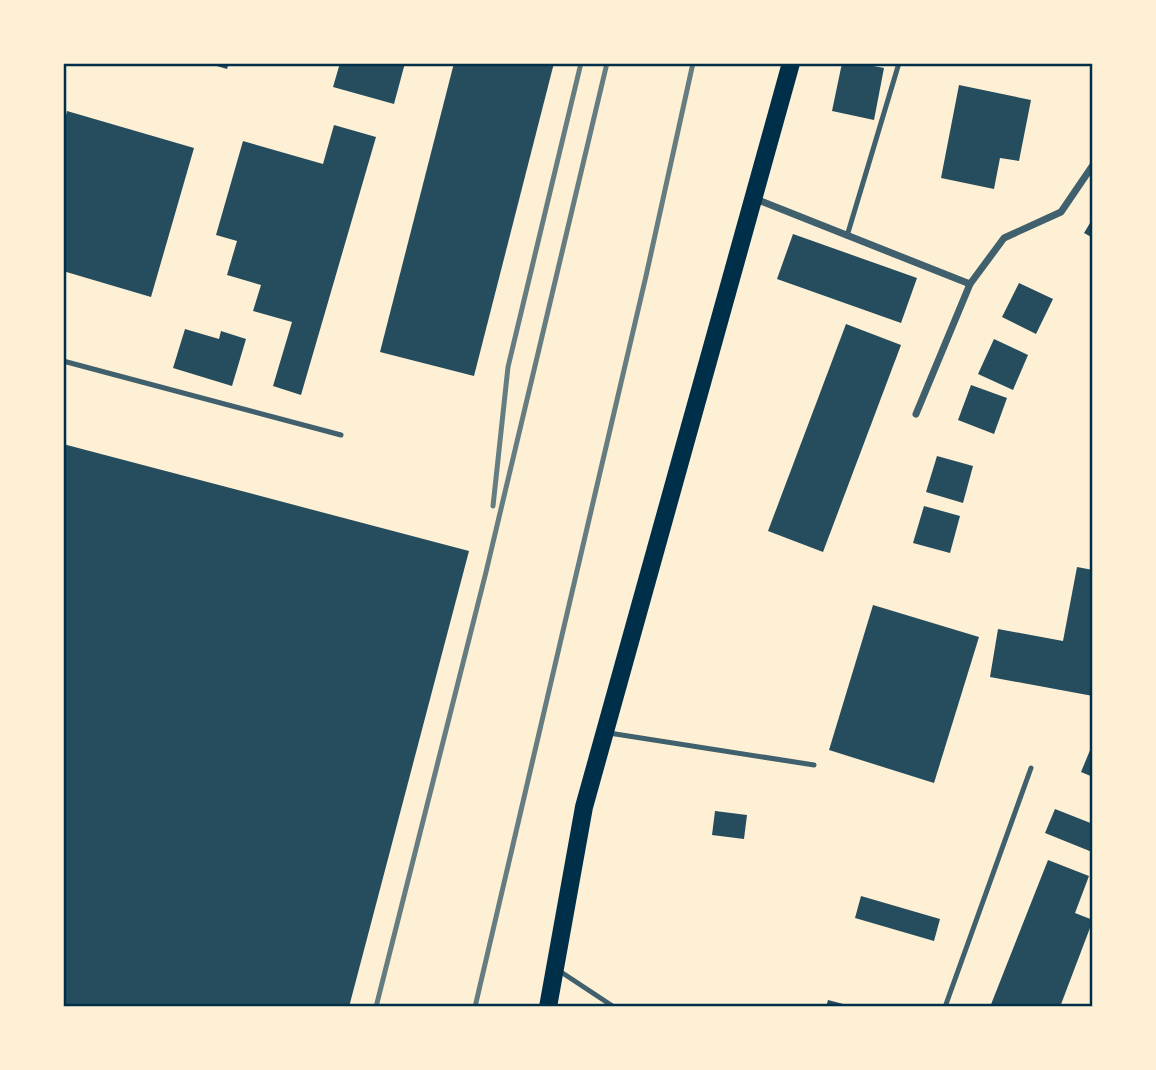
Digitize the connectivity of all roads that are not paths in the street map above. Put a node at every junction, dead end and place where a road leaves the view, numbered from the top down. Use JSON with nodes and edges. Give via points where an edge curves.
{"nodes":[{"id":1,"x":791,"y":63,"type":"edge"},
{"id":2,"x":899,"y":63,"type":"edge"},
{"id":3,"x":1093,"y":165,"type":"edge"},
{"id":4,"x":753,"y":198,"type":"junction"},
{"id":5,"x":847,"y":236,"type":"junction"},
{"id":6,"x":970,"y":284,"type":"junction"},
{"id":7,"x":63,"y":361,"type":"edge"},
{"id":8,"x":916,"y":414,"type":"dead end"},
{"id":9,"x":341,"y":435,"type":"dead end"},
{"id":10,"x":604,"y":732,"type":"junction"},
{"id":11,"x":814,"y":765,"type":"dead end"},
{"id":12,"x":1031,"y":768,"type":"dead end"},
{"id":13,"x":555,"y":969,"type":"junction"},
{"id":14,"x":548,"y":1007,"type":"edge"},
{"id":15,"x":614,"y":1007,"type":"edge"},
{"id":16,"x":945,"y":1007,"type":"edge"}],
"edges":[{"from":1,"to":4,"type":"main road"},
{"from":2,"to":5,"type":"lane"},
{"from":3,"to":6,"type":"street","via":[[1061,212],[1004,238]]},
{"from":4,"to":5,"type":"street"},
{"from":4,"to":10,"type":"main road"},
{"from":5,"to":6,"type":"street"},
{"from":6,"to":8,"type":"street"},
{"from":7,"to":9,"type":"lane"},
{"from":10,"to":11,"type":"lane"},
{"from":10,"to":13,"type":"main road","via":[[584,807]]},
{"from":12,"to":16,"type":"lane"},
{"from":13,"to":14,"type":"main road"},
{"from":13,"to":15,"type":"lane"}]}
